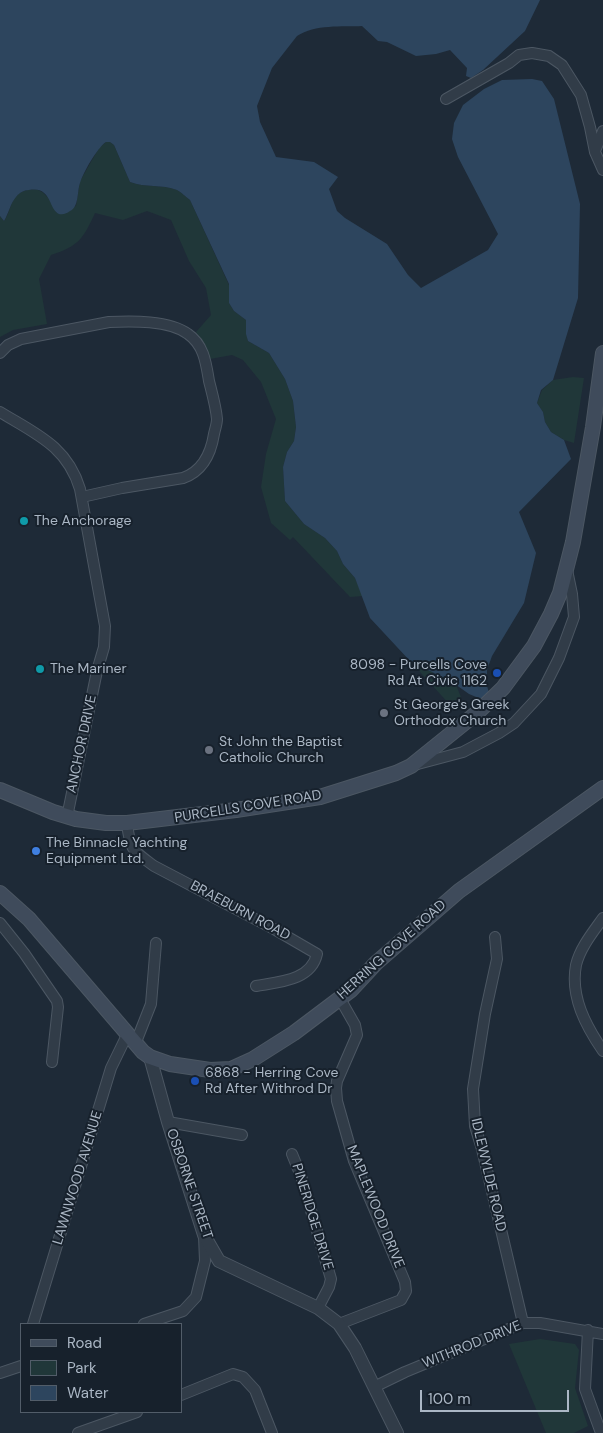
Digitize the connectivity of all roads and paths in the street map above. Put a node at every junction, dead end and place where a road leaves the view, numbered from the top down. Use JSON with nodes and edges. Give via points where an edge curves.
{"nodes":[{"id":1,"x":446,"y":99,"type":"dead end"},
{"id":2,"x":603,"y":131,"type":"edge"},
{"id":3,"x":595,"y":152,"type":"junction"},
{"id":4,"x":603,"y":170,"type":"edge"},
{"id":5,"x":0,"y":353,"type":"edge"},
{"id":6,"x":603,"y":353,"type":"edge"},
{"id":7,"x":0,"y":412,"type":"edge"},
{"id":8,"x":82,"y":497,"type":"junction"},
{"id":9,"x":567,"y":569,"type":"junction"},
{"id":10,"x":411,"y":766,"type":"junction"},
{"id":11,"x":603,"y":788,"type":"edge"},
{"id":12,"x":0,"y":790,"type":"edge"},
{"id":13,"x":67,"y":817,"type":"junction"},
{"id":14,"x":127,"y":823,"type":"junction"},
{"id":15,"x":0,"y":892,"type":"edge"},
{"id":16,"x":603,"y":918,"type":"edge"},
{"id":17,"x":0,"y":923,"type":"edge"},
{"id":18,"x":495,"y":937,"type":"dead end"},
{"id":19,"x":156,"y":943,"type":"dead end"},
{"id":20,"x":256,"y":986,"type":"dead end"},
{"id":21,"x":339,"y":998,"type":"junction"},
{"id":22,"x":132,"y":1038,"type":"junction"},
{"id":23,"x":603,"y":1052,"type":"edge"},
{"id":24,"x":150,"y":1057,"type":"junction"},
{"id":25,"x":52,"y":1062,"type":"dead end"},
{"id":26,"x":168,"y":1122,"type":"junction"},
{"id":27,"x":242,"y":1135,"type":"dead end"},
{"id":28,"x":292,"y":1154,"type":"dead end"},
{"id":29,"x":204,"y":1235,"type":"junction"},
{"id":30,"x":318,"y":1308,"type":"junction"},
{"id":31,"x":33,"y":1323,"type":"edge"},
{"id":32,"x":147,"y":1323,"type":"edge"},
{"id":33,"x":523,"y":1323,"type":"junction"},
{"id":34,"x":340,"y":1324,"type":"junction"},
{"id":35,"x":588,"y":1330,"type":"junction"},
{"id":36,"x":603,"y":1334,"type":"edge"},
{"id":37,"x":20,"y":1365,"type":"edge"},
{"id":38,"x":0,"y":1373,"type":"edge"},
{"id":39,"x":374,"y":1387,"type":"junction"},
{"id":40,"x":182,"y":1395,"type":"edge"},
{"id":41,"x":134,"y":1413,"type":"edge"},
{"id":42,"x":78,"y":1433,"type":"edge"},
{"id":43,"x":272,"y":1433,"type":"edge"},
{"id":44,"x":396,"y":1433,"type":"edge"},
{"id":45,"x":601,"y":1433,"type":"edge"}],
"edges":[{"from":1,"to":3,"type":"street","via":[[519,55],[548,56],[562,65],[581,95]]},
{"from":2,"to":3,"type":"street"},
{"from":3,"to":4,"type":"street"},
{"from":5,"to":8,"type":"street","via":[[21,339],[109,322],[171,326],[189,334],[200,347],[217,420],[212,447],[205,462],[183,478]]},
{"from":6,"to":9,"type":"main road","name":"PURCELLS COVE ROAD"},
{"from":7,"to":8,"type":"street","name":"ANCHOR DRIVE","via":[[56,447],[74,472]]},
{"from":8,"to":13,"type":"street","name":"ANCHOR DRIVE","via":[[105,637]]},
{"from":9,"to":10,"type":"main road","name":"PURCELLS COVE ROAD","via":[[552,614],[534,646],[503,688]]},
{"from":9,"to":10,"type":"street","via":[[574,617],[541,694],[514,723],[499,733],[463,752]]},
{"from":10,"to":14,"type":"main road","name":"PURCELLS COVE ROAD","via":[[320,797]]},
{"from":11,"to":21,"type":"main road","name":"HERRING COVE ROAD","via":[[459,891]]},
{"from":12,"to":13,"type":"main road","name":"PURCELLS COVE ROAD"},
{"from":13,"to":14,"type":"main road","name":"PURCELLS COVE ROAD","via":[[90,822]]},
{"from":14,"to":20,"type":"street","name":"BRAEBURN ROAD","via":[[130,844],[138,855],[316,954],[299,976]]},
{"from":15,"to":22,"type":"main road","name":"HERRING COVE ROAD","via":[[29,919]]},
{"from":16,"to":23,"type":"street","via":[[588,938],[576,964],[575,984],[578,1004]]},
{"from":17,"to":25,"type":"street","via":[[57,1001]]},
{"from":18,"to":33,"type":"street","name":"IDLEWYLDE ROAD","via":[[497,959],[473,1089],[475,1126]]},
{"from":19,"to":22,"type":"street","name":"LAWNWOOD AVENUE","via":[[151,1004]]},
{"from":21,"to":24,"type":"main road","name":"HERRING COVE ROAD","via":[[294,1033],[231,1069],[202,1069]]},
{"from":21,"to":34,"type":"street","name":"MAPLEWOOD DRIVE","via":[[355,1025],[357,1036],[337,1081],[338,1101],[354,1161],[406,1287],[401,1300]]},
{"from":22,"to":24,"type":"main road","name":"HERRING COVE ROAD"},
{"from":22,"to":31,"type":"street","name":"LAWNWOOD AVENUE","via":[[111,1068]]},
{"from":24,"to":26,"type":"street","name":"OSBORNE STREET"},
{"from":26,"to":27,"type":"street"},
{"from":26,"to":29,"type":"street","name":"OSBORNE STREET"},
{"from":28,"to":30,"type":"street","name":"PINERIDGE DRIVE","via":[[331,1279]]},
{"from":29,"to":30,"type":"street","name":"OSBORNE STREET","via":[[219,1261]]},
{"from":29,"to":32,"type":"street","via":[[205,1261],[196,1297],[183,1311]]},
{"from":30,"to":34,"type":"street","name":"OSBORNE STREET"},
{"from":33,"to":35,"type":"street","name":"WITHROD DRIVE"},
{"from":33,"to":39,"type":"street","name":"WITHROD DRIVE"},
{"from":34,"to":39,"type":"street","name":"OSBORNE STREET"},
{"from":35,"to":36,"type":"street","name":"WITHROD DRIVE"},
{"from":35,"to":45,"type":"street","via":[[586,1388]]},
{"from":37,"to":38,"type":"street"},
{"from":39,"to":44,"type":"street","name":"OSBORNE STREET"},
{"from":40,"to":43,"type":"street","via":[[232,1374],[243,1377],[255,1390]]},
{"from":41,"to":42,"type":"street"}]}
